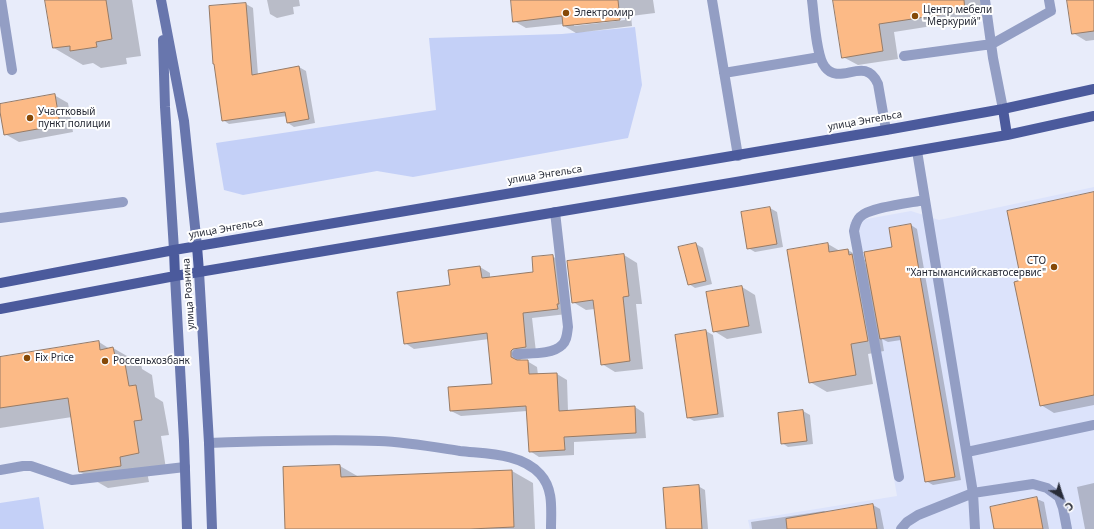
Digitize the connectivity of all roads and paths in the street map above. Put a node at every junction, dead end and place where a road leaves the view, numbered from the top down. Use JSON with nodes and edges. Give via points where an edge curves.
{"nodes":[{"id":1,"x":1,"y":0,"type":"edge"},
{"id":2,"x":160,"y":0,"type":"edge"},
{"id":3,"x":712,"y":0,"type":"edge"},
{"id":4,"x":812,"y":0,"type":"edge"},
{"id":5,"x":985,"y":0,"type":"edge"},
{"id":6,"x":1049,"y":0,"type":"edge"},
{"id":7,"x":162,"y":11,"type":"junction"},
{"id":8,"x":992,"y":44,"type":"junction"},
{"id":9,"x":904,"y":56,"type":"dead end"},
{"id":10,"x":820,"y":57,"type":"junction"},
{"id":11,"x":12,"y":70,"type":"dead end"},
{"id":12,"x":724,"y":73,"type":"junction"},
{"id":13,"x":1094,"y":90,"type":"edge"},
{"id":14,"x":1003,"y":109,"type":"junction"},
{"id":15,"x":1094,"y":116,"type":"edge"},
{"id":16,"x":886,"y":130,"type":"junction"},
{"id":17,"x":1007,"y":135,"type":"junction"},
{"id":18,"x":917,"y":151,"type":"junction"},
{"id":19,"x":738,"y":156,"type":"junction"},
{"id":20,"x":925,"y":200,"type":"junction"},
{"id":21,"x":123,"y":202,"type":"dead end"},
{"id":22,"x":555,"y":212,"type":"junction"},
{"id":23,"x":0,"y":218,"type":"edge"},
{"id":24,"x":197,"y":246,"type":"junction"},
{"id":25,"x":174,"y":250,"type":"junction"},
{"id":26,"x":199,"y":272,"type":"junction"},
{"id":27,"x":175,"y":276,"type":"junction"},
{"id":28,"x":0,"y":283,"type":"edge"},
{"id":29,"x":0,"y":309,"type":"edge"},
{"id":30,"x":517,"y":354,"type":"dead end"},
{"id":31,"x":1094,"y":425,"type":"edge"},
{"id":32,"x":209,"y":443,"type":"junction"},
{"id":33,"x":967,"y":452,"type":"junction"},
{"id":34,"x":185,"y":466,"type":"junction"},
{"id":35,"x":0,"y":470,"type":"edge"},
{"id":36,"x":899,"y":477,"type":"dead end"},
{"id":37,"x":973,"y":493,"type":"junction"},
{"id":38,"x":187,"y":529,"type":"edge"},
{"id":39,"x":212,"y":529,"type":"edge"},
{"id":40,"x":551,"y":529,"type":"edge"},
{"id":41,"x":901,"y":529,"type":"edge"},
{"id":42,"x":975,"y":529,"type":"edge"},
{"id":43,"x":1067,"y":529,"type":"edge"}],
"edges":[{"from":1,"to":11,"type":"lane"},
{"from":2,"to":7,"type":"main road","name":"улица Рознина"},
{"from":3,"to":12,"type":"lane"},
{"from":4,"to":10,"type":"lane"},
{"from":5,"to":8,"type":"lane"},
{"from":6,"to":8,"type":"lane","via":[[1051,11]]},
{"from":7,"to":24,"type":"main road","name":"улица Рознина","via":[[184,120]]},
{"from":7,"to":25,"type":"main road","name":"улица Рознина"},
{"from":8,"to":9,"type":"lane"},
{"from":8,"to":14,"type":"lane"},
{"from":10,"to":12,"type":"lane"},
{"from":10,"to":16,"type":"lane","via":[[830,73],[870,71],[878,84]]},
{"from":12,"to":19,"type":"lane"},
{"from":13,"to":14,"type":"main road","name":"улица Энгельса"},
{"from":14,"to":16,"type":"main road","name":"улица Энгельса"},
{"from":14,"to":17,"type":"main road"},
{"from":15,"to":17,"type":"main road"},
{"from":16,"to":19,"type":"main road","name":"улица Энгельса"},
{"from":17,"to":18,"type":"main road"},
{"from":18,"to":20,"type":"lane"},
{"from":18,"to":22,"type":"main road"},
{"from":19,"to":24,"type":"main road","name":"улица Энгельса"},
{"from":20,"to":33,"type":"lane"},
{"from":20,"to":36,"type":"lane","via":[[870,210],[861,216],[855,224],[854,231]]},
{"from":21,"to":23,"type":"lane"},
{"from":22,"to":26,"type":"main road"},
{"from":22,"to":30,"type":"lane","via":[[568,327],[566,338],[562,345],[546,352]]},
{"from":24,"to":25,"type":"main road","name":"улица Энгельса"},
{"from":24,"to":26,"type":"main road","name":"улица Рознина"},
{"from":25,"to":27,"type":"main road","name":"улица Рознина"},
{"from":25,"to":28,"type":"main road","name":"улица Энгельса"},
{"from":26,"to":27,"type":"main road"},
{"from":26,"to":32,"type":"main road","name":"улица Рознина"},
{"from":27,"to":29,"type":"main road"},
{"from":27,"to":34,"type":"main road","name":"улица Рознина"},
{"from":31,"to":33,"type":"lane"},
{"from":32,"to":39,"type":"main road","name":"улица Рознина"},
{"from":32,"to":40,"type":"lane","via":[[381,441],[508,457],[531,466],[547,484],[551,496]]},
{"from":33,"to":37,"type":"lane"},
{"from":34,"to":35,"type":"lane","via":[[72,480],[31,466]]},
{"from":34,"to":38,"type":"main road","name":"улица Рознина"},
{"from":37,"to":41,"type":"lane","via":[[918,515]]},
{"from":37,"to":42,"type":"lane"},
{"from":37,"to":43,"type":"lane","via":[[1033,484],[1047,488],[1059,497]]}]}
